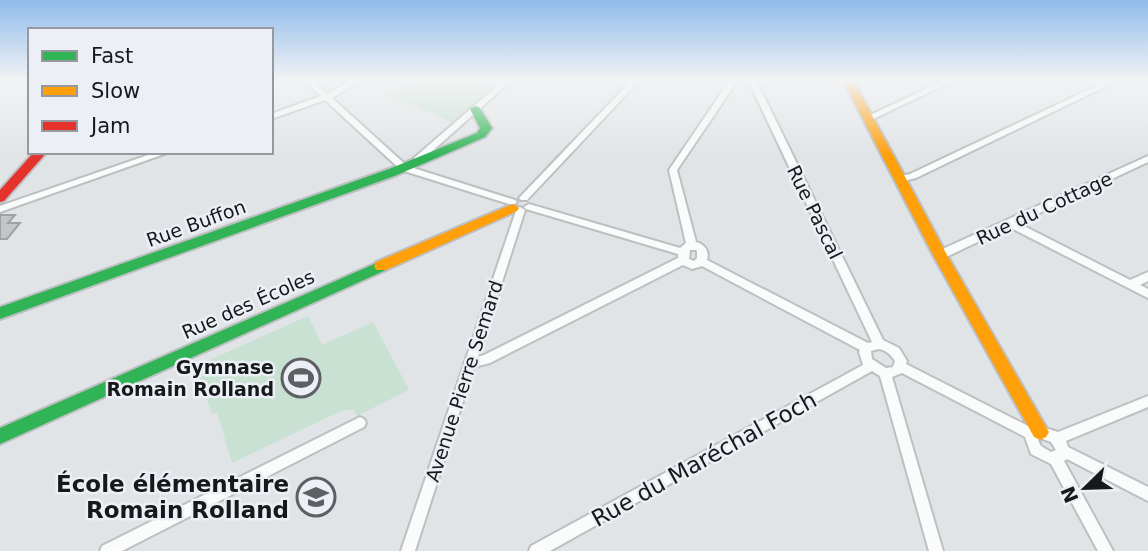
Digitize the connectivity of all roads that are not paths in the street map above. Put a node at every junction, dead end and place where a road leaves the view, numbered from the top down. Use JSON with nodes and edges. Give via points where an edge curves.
{"nodes":[{"id":1,"x":303,"y":106,"type":"edge"},
{"id":2,"x":338,"y":106,"type":"edge"},
{"id":3,"x":479,"y":106,"type":"edge"},
{"id":4,"x":612,"y":106,"type":"edge"},
{"id":5,"x":717,"y":106,"type":"edge"},
{"id":6,"x":764,"y":106,"type":"edge"},
{"id":7,"x":862,"y":106,"type":"edge"},
{"id":8,"x":895,"y":106,"type":"edge"},
{"id":9,"x":1061,"y":106,"type":"edge"},
{"id":10,"x":475,"y":109,"type":"junction"},
{"id":11,"x":273,"y":116,"type":"edge"},
{"id":12,"x":868,"y":118,"type":"junction"},
{"id":13,"x":39,"y":154,"type":"edge"},
{"id":14,"x":160,"y":154,"type":"edge"},
{"id":15,"x":1148,"y":159,"type":"edge"},
{"id":16,"x":411,"y":164,"type":"junction"},
{"id":17,"x":900,"y":179,"type":"junction"},
{"id":18,"x":0,"y":198,"type":"edge"},
{"id":19,"x":519,"y":205,"type":"junction"},
{"id":20,"x":0,"y":209,"type":"edge"},
{"id":21,"x":1010,"y":224,"type":"junction"},
{"id":22,"x":686,"y":253,"type":"junction"},
{"id":23,"x":940,"y":255,"type":"junction"},
{"id":24,"x":1148,"y":276,"type":"edge"},
{"id":25,"x":1130,"y":285,"type":"junction"},
{"id":26,"x":1148,"y":294,"type":"edge"},
{"id":27,"x":0,"y":313,"type":"edge"},
{"id":28,"x":873,"y":346,"type":"junction"},
{"id":29,"x":470,"y":363,"type":"junction"},
{"id":30,"x":871,"y":366,"type":"junction"},
{"id":31,"x":901,"y":367,"type":"junction"},
{"id":32,"x":885,"y":373,"type":"junction"},
{"id":33,"x":1148,"y":401,"type":"edge"},
{"id":34,"x":360,"y":423,"type":"dead end"},
{"id":35,"x":1037,"y":433,"type":"junction"},
{"id":36,"x":0,"y":436,"type":"edge"},
{"id":37,"x":1059,"y":450,"type":"junction"},
{"id":38,"x":1148,"y":494,"type":"edge"},
{"id":39,"x":107,"y":551,"type":"edge"},
{"id":40,"x":408,"y":551,"type":"edge"},
{"id":41,"x":536,"y":551,"type":"edge"},
{"id":42,"x":936,"y":551,"type":"edge"},
{"id":43,"x":1106,"y":551,"type":"edge"}],
"edges":[{"from":1,"to":11,"type":"street"},
{"from":2,"to":16,"type":"street"},
{"from":3,"to":10,"type":"street"},
{"from":4,"to":19,"type":"street"},
{"from":5,"to":22,"type":"street","via":[[673,170]]},
{"from":6,"to":28,"type":"street","name":"Rue Pascal"},
{"from":7,"to":12,"type":"street"},
{"from":8,"to":12,"type":"street"},
{"from":9,"to":17,"type":"street"},
{"from":10,"to":16,"type":"street"},
{"from":10,"to":16,"type":"street","name":"Rue Buffon","via":[[486,128],[484,134]]},
{"from":12,"to":17,"type":"street"},
{"from":13,"to":18,"type":"street"},
{"from":14,"to":20,"type":"street"},
{"from":15,"to":21,"type":"street","name":"Rue du Cottage"},
{"from":16,"to":19,"type":"street"},
{"from":16,"to":27,"type":"street","name":"Rue Buffon"},
{"from":17,"to":23,"type":"street"},
{"from":19,"to":22,"type":"street"},
{"from":19,"to":29,"type":"street","name":"Avenue Pierre Semard"},
{"from":19,"to":36,"type":"street","name":"Rue des Écoles"},
{"from":21,"to":23,"type":"street","name":"Rue du Cottage"},
{"from":21,"to":25,"type":"street"},
{"from":22,"to":28,"type":"street","via":[[690,263],[702,262]]},
{"from":22,"to":29,"type":"street","via":[[486,359]]},
{"from":23,"to":35,"type":"street"},
{"from":24,"to":25,"type":"street"},
{"from":25,"to":26,"type":"street"},
{"from":28,"to":30,"type":"street","via":[[865,357]]},
{"from":28,"to":31,"type":"street","via":[[893,349]]},
{"from":29,"to":40,"type":"street","name":"Avenue Pierre Semard"},
{"from":30,"to":32,"type":"street"},
{"from":30,"to":41,"type":"street","name":"Rue du Maréchal Foch"},
{"from":31,"to":32,"type":"street"},
{"from":31,"to":35,"type":"street"},
{"from":32,"to":42,"type":"street"},
{"from":33,"to":37,"type":"street"},
{"from":34,"to":39,"type":"street"},
{"from":35,"to":37,"type":"street"},
{"from":35,"to":37,"type":"street","via":[[1032,442],[1036,450],[1045,456]]},
{"from":37,"to":38,"type":"street"},
{"from":37,"to":43,"type":"street"}]}
